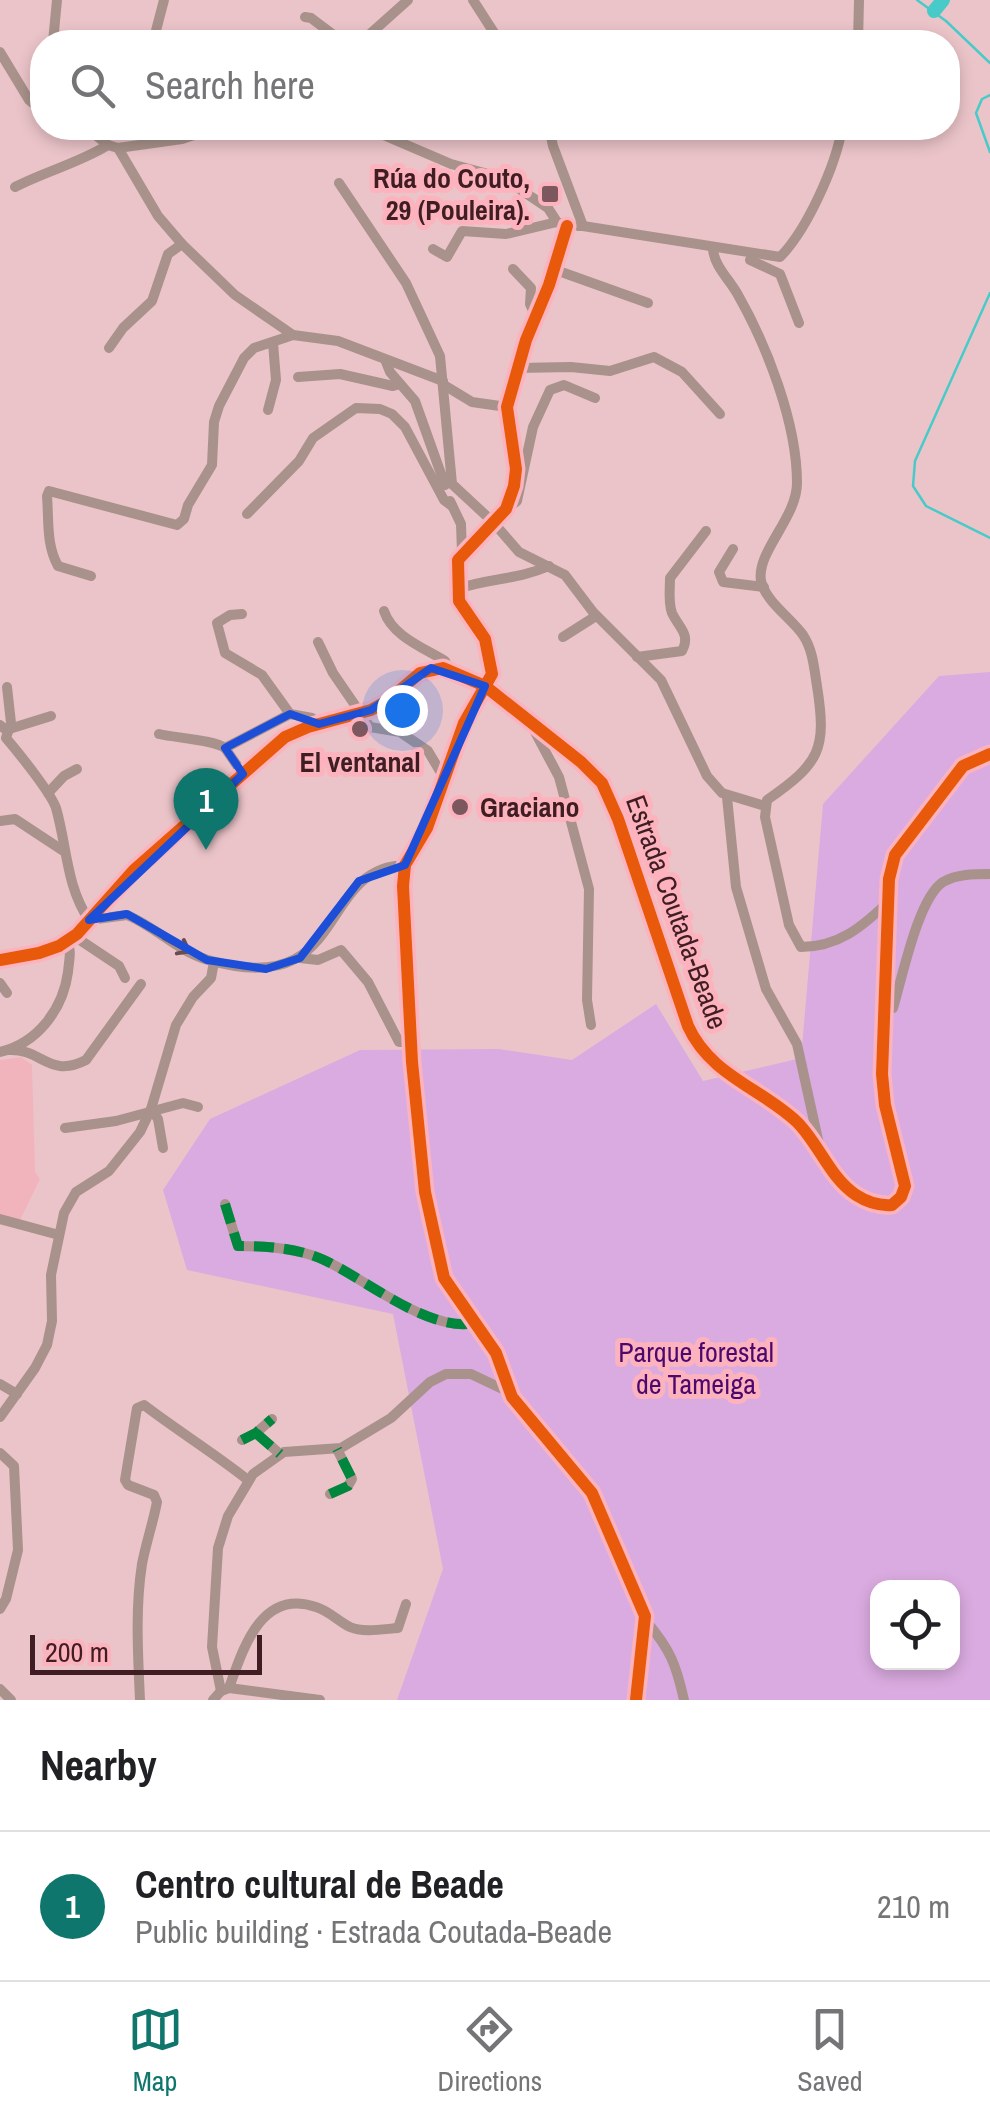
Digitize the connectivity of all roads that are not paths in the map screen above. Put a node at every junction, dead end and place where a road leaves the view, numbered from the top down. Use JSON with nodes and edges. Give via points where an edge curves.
{"nodes":[{"id":1,"x":56,"y":0,"type":"edge"},
{"id":2,"x":164,"y":0,"type":"edge"},
{"id":3,"x":408,"y":0,"type":"edge"},
{"id":4,"x":473,"y":0,"type":"edge"},
{"id":5,"x":859,"y":0,"type":"edge"},
{"id":6,"x":305,"y":17,"type":"dead end"},
{"id":7,"x":54,"y":30,"type":"edge"},
{"id":8,"x":156,"y":30,"type":"edge"},
{"id":9,"x":328,"y":30,"type":"edge"},
{"id":10,"x":374,"y":30,"type":"edge"},
{"id":11,"x":492,"y":30,"type":"edge"},
{"id":12,"x":858,"y":30,"type":"edge"},
{"id":13,"x":0,"y":52,"type":"edge"},
{"id":14,"x":30,"y":101,"type":"edge"},
{"id":15,"x":104,"y":140,"type":"edge"},
{"id":16,"x":168,"y":140,"type":"edge"},
{"id":17,"x":395,"y":140,"type":"edge"},
{"id":18,"x":551,"y":140,"type":"edge"},
{"id":19,"x":840,"y":140,"type":"edge"},
{"id":20,"x":113,"y":146,"type":"junction"},
{"id":21,"x":340,"y":184,"type":"dead end"},
{"id":22,"x":15,"y":187,"type":"dead end"},
{"id":23,"x":562,"y":224,"type":"junction"},
{"id":24,"x":583,"y":226,"type":"junction"},
{"id":25,"x":182,"y":244,"type":"junction"},
{"id":26,"x":713,"y":248,"type":"junction"},
{"id":27,"x":434,"y":249,"type":"dead end"},
{"id":28,"x":727,"y":251,"type":"junction"},
{"id":29,"x":512,"y":269,"type":"dead end"},
{"id":30,"x":553,"y":270,"type":"junction"},
{"id":31,"x":648,"y":302,"type":"dead end"},
{"id":32,"x":535,"y":315,"type":"junction"},
{"id":33,"x":799,"y":322,"type":"dead end"},
{"id":34,"x":294,"y":335,"type":"junction"},
{"id":35,"x":273,"y":342,"type":"junction"},
{"id":36,"x":109,"y":348,"type":"dead end"},
{"id":37,"x":386,"y":362,"type":"junction"},
{"id":38,"x":518,"y":368,"type":"junction"},
{"id":39,"x":298,"y":377,"type":"dead end"},
{"id":40,"x":442,"y":382,"type":"junction"},
{"id":41,"x":400,"y":384,"type":"junction"},
{"id":42,"x":595,"y":398,"type":"dead end"},
{"id":43,"x":507,"y":407,"type":"junction"},
{"id":44,"x":268,"y":410,"type":"dead end"},
{"id":45,"x":720,"y":414,"type":"dead end"},
{"id":46,"x":508,"y":427,"type":"junction"},
{"id":47,"x":533,"y":427,"type":"junction"},
{"id":48,"x":433,"y":446,"type":"junction"},
{"id":49,"x":449,"y":474,"type":"junction"},
{"id":50,"x":452,"y":506,"type":"junction"},
{"id":51,"x":506,"y":510,"type":"junction"},
{"id":52,"x":246,"y":514,"type":"dead end"},
{"id":53,"x":492,"y":522,"type":"junction"},
{"id":54,"x":706,"y":531,"type":"dead end"},
{"id":55,"x":733,"y":549,"type":"dead end"},
{"id":56,"x":462,"y":553,"type":"junction"},
{"id":57,"x":549,"y":566,"type":"junction"},
{"id":58,"x":91,"y":576,"type":"dead end"},
{"id":59,"x":764,"y":587,"type":"junction"},
{"id":60,"x":456,"y":589,"type":"junction"},
{"id":61,"x":384,"y":610,"type":"dead end"},
{"id":62,"x":242,"y":614,"type":"dead end"},
{"id":63,"x":596,"y":616,"type":"junction"},
{"id":64,"x":563,"y":637,"type":"dead end"},
{"id":65,"x":318,"y":642,"type":"dead end"},
{"id":66,"x":636,"y":657,"type":"junction"},
{"id":67,"x":449,"y":669,"type":"junction"},
{"id":68,"x":6,"y":686,"type":"dead end"},
{"id":69,"x":485,"y":686,"type":"junction"},
{"id":70,"x":290,"y":714,"type":"junction"},
{"id":71,"x":360,"y":714,"type":"junction"},
{"id":72,"x":51,"y":716,"type":"dead end"},
{"id":73,"x":528,"y":721,"type":"junction"},
{"id":74,"x":318,"y":724,"type":"junction"},
{"id":75,"x":3,"y":732,"type":"edge"},
{"id":76,"x":160,"y":734,"type":"dead end"},
{"id":77,"x":226,"y":748,"type":"junction"},
{"id":78,"x":990,"y":754,"type":"edge"},
{"id":79,"x":77,"y":769,"type":"dead end"},
{"id":80,"x":243,"y":774,"type":"junction"},
{"id":81,"x":444,"y":778,"type":"junction"},
{"id":82,"x":48,"y":793,"type":"junction"},
{"id":83,"x":727,"y":796,"type":"junction"},
{"id":84,"x":765,"y":806,"type":"junction"},
{"id":85,"x":0,"y":821,"type":"edge"},
{"id":86,"x":63,"y":851,"type":"junction"},
{"id":87,"x":405,"y":865,"type":"junction"},
{"id":88,"x":990,"y":874,"type":"edge"},
{"id":89,"x":888,"y":902,"type":"junction"},
{"id":90,"x":89,"y":920,"type":"junction"},
{"id":91,"x":71,"y":938,"type":"junction"},
{"id":92,"x":300,"y":958,"type":"junction"},
{"id":93,"x":0,"y":960,"type":"edge"},
{"id":94,"x":214,"y":962,"type":"junction"},
{"id":95,"x":124,"y":978,"type":"dead end"},
{"id":96,"x":141,"y":984,"type":"dead end"},
{"id":97,"x":884,"y":1009,"type":"junction"},
{"id":98,"x":591,"y":1026,"type":"dead end"},
{"id":99,"x":411,"y":1042,"type":"junction"},
{"id":100,"x":4,"y":1051,"type":"edge"},
{"id":101,"x":198,"y":1107,"type":"dead end"},
{"id":102,"x":150,"y":1109,"type":"junction"},
{"id":103,"x":65,"y":1128,"type":"dead end"},
{"id":104,"x":163,"y":1148,"type":"dead end"},
{"id":105,"x":821,"y":1154,"type":"junction"},
{"id":106,"x":224,"y":1204,"type":"dead end"},
{"id":107,"x":0,"y":1219,"type":"edge"},
{"id":108,"x":60,"y":1235,"type":"junction"},
{"id":109,"x":476,"y":1323,"type":"junction"},
{"id":110,"x":0,"y":1384,"type":"edge"},
{"id":111,"x":511,"y":1392,"type":"junction"},
{"id":112,"x":16,"y":1394,"type":"junction"},
{"id":113,"x":0,"y":1417,"type":"edge"},
{"id":114,"x":272,"y":1419,"type":"dead end"},
{"id":115,"x":256,"y":1433,"type":"junction"},
{"id":116,"x":242,"y":1440,"type":"dead end"},
{"id":117,"x":337,"y":1449,"type":"junction"},
{"id":118,"x":0,"y":1453,"type":"edge"},
{"id":119,"x":280,"y":1454,"type":"junction"},
{"id":120,"x":248,"y":1480,"type":"junction"},
{"id":121,"x":330,"y":1494,"type":"dead end"},
{"id":122,"x":406,"y":1604,"type":"dead end"},
{"id":123,"x":0,"y":1609,"type":"edge"},
{"id":124,"x":645,"y":1620,"type":"junction"},
{"id":125,"x":0,"y":1689,"type":"edge"},
{"id":126,"x":221,"y":1693,"type":"edge"},
{"id":127,"x":11,"y":1700,"type":"edge"},
{"id":128,"x":140,"y":1700,"type":"edge"},
{"id":129,"x":320,"y":1700,"type":"edge"},
{"id":130,"x":636,"y":1700,"type":"edge"},
{"id":131,"x":684,"y":1700,"type":"edge"}],
"edges":[{"from":1,"to":7,"type":"street"},
{"from":2,"to":8,"type":"street"},
{"from":3,"to":10,"type":"street"},
{"from":4,"to":11,"type":"street"},
{"from":5,"to":12,"type":"street"},
{"from":6,"to":9,"type":"street"},
{"from":13,"to":14,"type":"street"},
{"from":15,"to":20,"type":"street"},
{"from":16,"to":20,"type":"street"},
{"from":17,"to":23,"type":"street","via":[[503,178]]},
{"from":18,"to":24,"type":"street"},
{"from":19,"to":28,"type":"street","via":[[823,187],[780,257]]},
{"from":20,"to":22,"type":"street"},
{"from":20,"to":25,"type":"street"},
{"from":21,"to":40,"type":"street","via":[[406,283],[440,356]]},
{"from":23,"to":24,"type":"street"},
{"from":23,"to":27,"type":"street","via":[[506,234],[462,231],[447,257]]},
{"from":23,"to":30,"type":"street"},
{"from":24,"to":26,"type":"street"},
{"from":25,"to":34,"type":"street","via":[[235,296]]},
{"from":25,"to":36,"type":"street","via":[[168,254],[152,301]]},
{"from":26,"to":28,"type":"street"},
{"from":26,"to":59,"type":"street","via":[[774,374],[798,480],[790,516],[765,558]]},
{"from":28,"to":33,"type":"street","via":[[780,274]]},
{"from":29,"to":32,"type":"street","via":[[531,288]]},
{"from":30,"to":31,"type":"street"},
{"from":30,"to":32,"type":"street"},
{"from":32,"to":38,"type":"street"},
{"from":34,"to":35,"type":"street"},
{"from":34,"to":37,"type":"street","via":[[338,341]]},
{"from":35,"to":44,"type":"street","via":[[276,380]]},
{"from":35,"to":58,"type":"street","via":[[244,358],[219,406],[212,466],[178,525],[50,491],[51,554],[58,566]]},
{"from":37,"to":40,"type":"street"},
{"from":37,"to":41,"type":"street"},
{"from":38,"to":43,"type":"street"},
{"from":38,"to":45,"type":"street","via":[[610,371],[654,357],[682,372]]},
{"from":39,"to":41,"type":"street","via":[[340,374]]},
{"from":40,"to":43,"type":"street","via":[[472,402]]},
{"from":40,"to":49,"type":"street"},
{"from":41,"to":48,"type":"street","via":[[415,401]]},
{"from":42,"to":47,"type":"street","via":[[557,386]]},
{"from":43,"to":46,"type":"street"},
{"from":46,"to":47,"type":"street"},
{"from":46,"to":51,"type":"street","via":[[516,469]]},
{"from":47,"to":51,"type":"street","via":[[517,501]]},
{"from":48,"to":49,"type":"street"},
{"from":48,"to":50,"type":"street"},
{"from":49,"to":53,"type":"street"},
{"from":50,"to":52,"type":"street","via":[[405,427],[380,409],[356,408],[313,438]]},
{"from":50,"to":56,"type":"street","via":[[461,524]]},
{"from":51,"to":53,"type":"street"},
{"from":53,"to":56,"type":"street"},
{"from":53,"to":57,"type":"street","via":[[519,552]]},
{"from":54,"to":66,"type":"street","via":[[670,578],[672,613],[687,643],[682,651]]},
{"from":55,"to":59,"type":"street","via":[[719,572],[723,582]]},
{"from":56,"to":60,"type":"street"},
{"from":57,"to":60,"type":"street","via":[[522,578]]},
{"from":57,"to":63,"type":"street","via":[[576,585]]},
{"from":59,"to":84,"type":"street","via":[[810,647],[823,730],[807,770]]},
{"from":60,"to":69,"type":"street","via":[[492,665]]},
{"from":61,"to":67,"type":"street","name":"Estrada Coutada-Beade","via":[[398,632]]},
{"from":62,"to":70,"type":"street","via":[[217,624],[225,653],[262,675]]},
{"from":63,"to":64,"type":"street"},
{"from":63,"to":66,"type":"street"},
{"from":65,"to":71,"type":"street"},
{"from":66,"to":83,"type":"street","via":[[660,680],[707,776]]},
{"from":67,"to":69,"type":"street","name":"Estrada Coutada-Beade"},
{"from":67,"to":71,"type":"street","via":[[425,670]]},
{"from":68,"to":75,"type":"street","via":[[11,723]]},
{"from":69,"to":73,"type":"street","name":"Estrada Coutada-Beade"},
{"from":69,"to":81,"type":"street"},
{"from":70,"to":74,"type":"street"},
{"from":70,"to":77,"type":"street"},
{"from":71,"to":74,"type":"street"},
{"from":71,"to":81,"type":"street","via":[[370,727],[400,732],[428,751]]},
{"from":72,"to":75,"type":"street"},
{"from":73,"to":98,"type":"street","via":[[559,778],[589,889]]},
{"from":73,"to":105,"type":"street","name":"Estrada Coutada-Beade","via":[[606,790],[698,1045],[800,1125]]},
{"from":74,"to":80,"type":"street","via":[[286,737]]},
{"from":75,"to":82,"type":"street"},
{"from":76,"to":77,"type":"street"},
{"from":77,"to":80,"type":"street"},
{"from":78,"to":89,"type":"street","name":"Estrada Coutada-Beade","via":[[963,766],[895,856]]},
{"from":79,"to":82,"type":"street"},
{"from":80,"to":90,"type":"street","via":[[134,870]]},
{"from":81,"to":87,"type":"street"},
{"from":82,"to":86,"type":"street"},
{"from":83,"to":84,"type":"street"},
{"from":83,"to":105,"type":"street","via":[[736,887],[766,988],[797,1044]]},
{"from":84,"to":89,"type":"street","via":[[789,924],[802,948],[856,932]]},
{"from":85,"to":86,"type":"street","via":[[15,819]]},
{"from":86,"to":90,"type":"street"},
{"from":87,"to":92,"type":"street","via":[[359,881]]},
{"from":87,"to":99,"type":"street"},
{"from":88,"to":97,"type":"street","via":[[966,874],[936,888],[893,1008]]},
{"from":89,"to":97,"type":"street","name":"Estrada Coutada-Beade"},
{"from":90,"to":91,"type":"street"},
{"from":90,"to":94,"type":"street","one_way":true,"via":[[132,916]]},
{"from":91,"to":93,"type":"street"},
{"from":91,"to":95,"type":"street","via":[[119,966]]},
{"from":91,"to":100,"type":"street","via":[[61,1001],[36,1035]]},
{"from":92,"to":94,"type":"street","via":[[266,970]]},
{"from":92,"to":99,"type":"street","via":[[318,960],[341,950],[368,982],[400,1042]]},
{"from":94,"to":102,"type":"street","via":[[211,978],[176,1025]]},
{"from":96,"to":100,"type":"street","via":[[76,1065],[54,1067],[32,1052]]},
{"from":97,"to":105,"type":"street","name":"Estrada Coutada-Beade","via":[[884,1090],[904,1178],[901,1197],[886,1206],[858,1197]]},
{"from":99,"to":109,"type":"street","via":[[425,1192],[444,1278]]},
{"from":101,"to":102,"type":"street","via":[[183,1102]]},
{"from":102,"to":103,"type":"street"},
{"from":102,"to":104,"type":"street"},
{"from":102,"to":108,"type":"street","via":[[110,1172],[71,1198]]},
{"from":106,"to":109,"type":"street","via":[[238,1246],[315,1256],[399,1303],[458,1324]]},
{"from":107,"to":108,"type":"street"},
{"from":108,"to":112,"type":"street","via":[[51,1275],[51,1331]]},
{"from":109,"to":111,"type":"street"},
{"from":110,"to":112,"type":"street"},
{"from":111,"to":117,"type":"street","via":[[471,1374],[446,1374],[391,1418]]},
{"from":111,"to":124,"type":"street","via":[[592,1493]]},
{"from":112,"to":113,"type":"street"},
{"from":114,"to":115,"type":"street"},
{"from":115,"to":116,"type":"street"},
{"from":115,"to":119,"type":"street"},
{"from":117,"to":119,"type":"street"},
{"from":117,"to":121,"type":"street","via":[[352,1479]]},
{"from":118,"to":123,"type":"street","via":[[14,1466],[19,1533]]},
{"from":119,"to":120,"type":"street"},
{"from":120,"to":126,"type":"street","via":[[218,1548],[212,1647]]},
{"from":120,"to":128,"type":"street","via":[[144,1405],[137,1408],[124,1480],[157,1502],[136,1616]]},
{"from":122,"to":126,"type":"street","via":[[398,1628],[352,1628],[306,1604],[272,1611],[251,1632]]},
{"from":124,"to":130,"type":"street"},
{"from":124,"to":131,"type":"street","via":[[676,1662]]},
{"from":125,"to":127,"type":"street"},
{"from":126,"to":129,"type":"street"}]}
